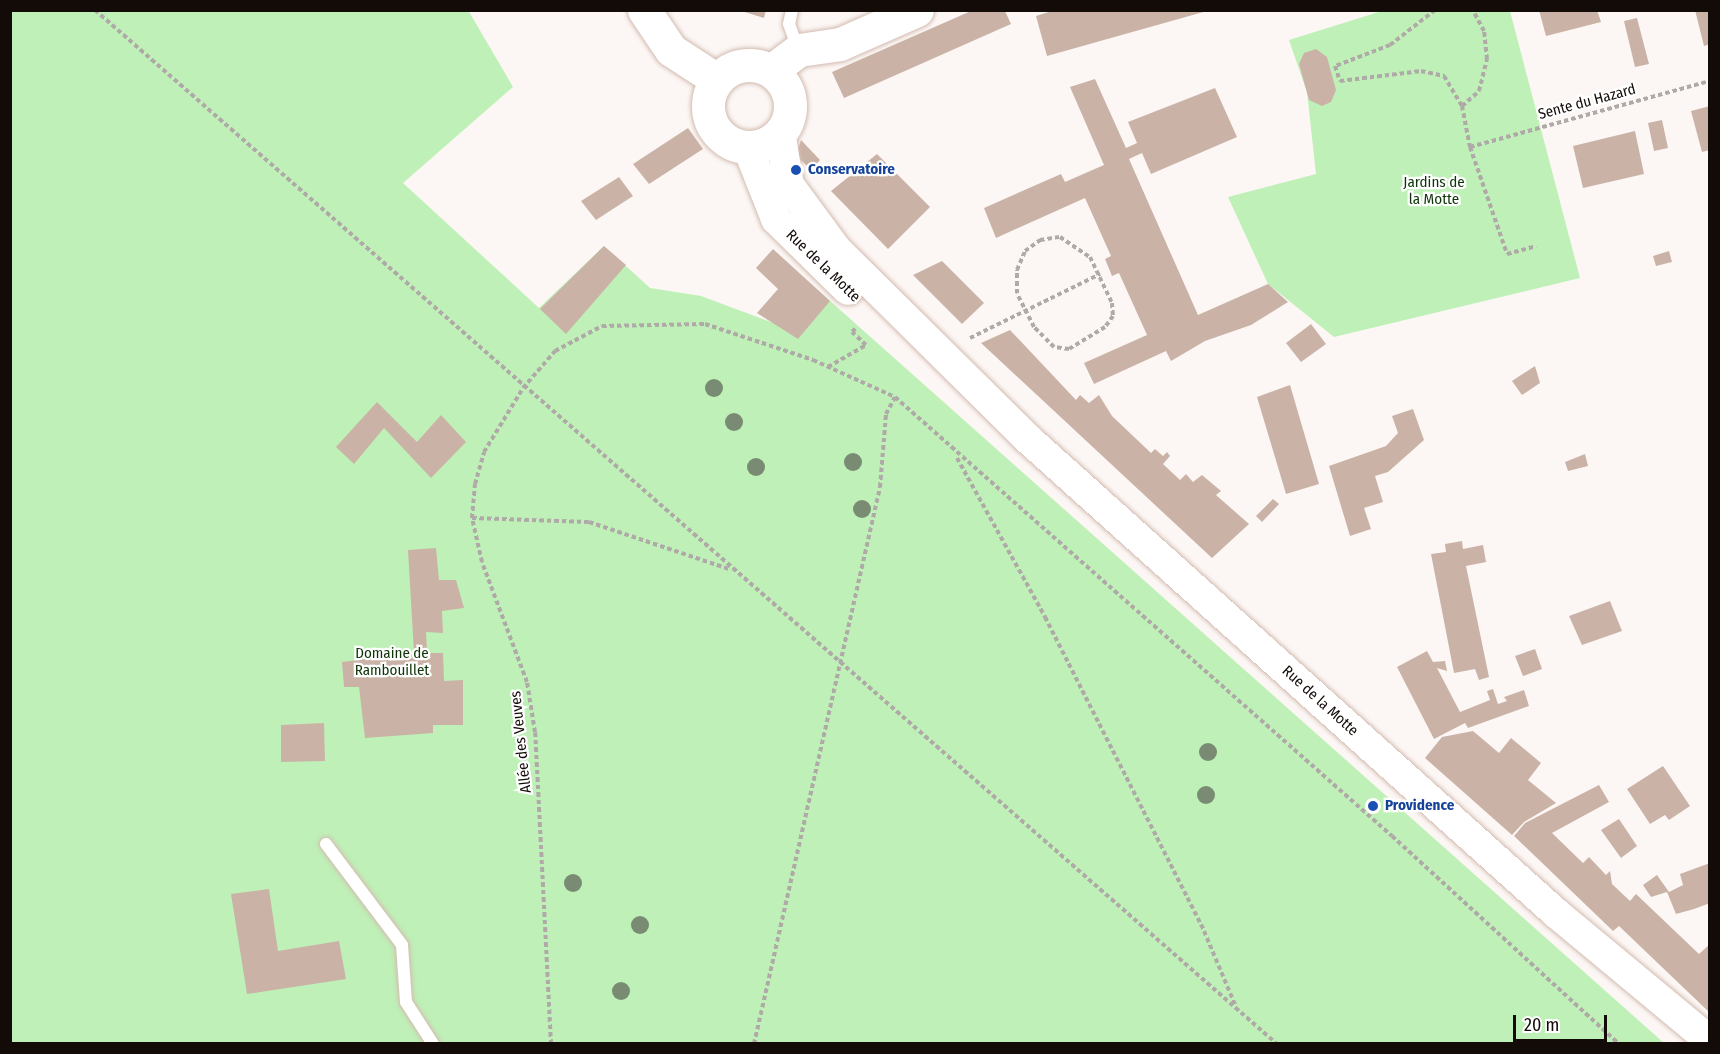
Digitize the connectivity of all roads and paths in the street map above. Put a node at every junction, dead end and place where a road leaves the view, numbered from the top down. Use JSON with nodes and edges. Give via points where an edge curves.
{"nodes":[{"id":1,"x":95,"y":10,"type":"edge"},
{"id":2,"x":644,"y":10,"type":"edge"},
{"id":3,"x":792,"y":10,"type":"edge"},
{"id":4,"x":917,"y":10,"type":"edge"},
{"id":5,"x":1435,"y":10,"type":"edge"},
{"id":6,"x":1473,"y":10,"type":"edge"},
{"id":7,"x":799,"y":50,"type":"junction"},
{"id":8,"x":771,"y":71,"type":"junction"},
{"id":9,"x":717,"y":80,"type":"junction"},
{"id":10,"x":1710,"y":81,"type":"edge"},
{"id":11,"x":1462,"y":106,"type":"junction"},
{"id":12,"x":780,"y":132,"type":"junction"},
{"id":13,"x":747,"y":146,"type":"junction"},
{"id":14,"x":1470,"y":147,"type":"junction"},
{"id":15,"x":1536,"y":246,"type":"dead end"},
{"id":16,"x":1100,"y":274,"type":"junction"},
{"id":17,"x":1022,"y":310,"type":"junction"},
{"id":18,"x":856,"y":327,"type":"dead end"},
{"id":19,"x":952,"y":346,"type":"junction"},
{"id":20,"x":828,"y":367,"type":"junction"},
{"id":21,"x":523,"y":388,"type":"junction"},
{"id":22,"x":895,"y":398,"type":"junction"},
{"id":23,"x":955,"y":454,"type":"junction"},
{"id":24,"x":472,"y":518,"type":"junction"},
{"id":25,"x":732,"y":570,"type":"junction"},
{"id":26,"x":841,"y":665,"type":"junction"},
{"id":27,"x":326,"y":844,"type":"dead end"},
{"id":28,"x":1236,"y":1008,"type":"junction"},
{"id":29,"x":1710,"y":1041,"type":"edge"},
{"id":30,"x":433,"y":1044,"type":"edge"},
{"id":31,"x":551,"y":1044,"type":"edge"},
{"id":32,"x":754,"y":1044,"type":"edge"},
{"id":33,"x":1277,"y":1044,"type":"edge"},
{"id":34,"x":1619,"y":1044,"type":"edge"}],
"edges":[{"from":1,"to":21,"type":"path"},
{"from":2,"to":9,"type":"main road","via":[[671,50]]},
{"from":3,"to":7,"type":"lane","via":[[789,24]]},
{"from":4,"to":7,"type":"main road","via":[[840,44]]},
{"from":5,"to":11,"type":"path","via":[[1390,45],[1335,66],[1340,81],[1421,71],[1444,76]]},
{"from":6,"to":11,"type":"path","via":[[1484,31],[1487,59],[1479,91]]},
{"from":7,"to":8,"type":"main road"},
{"from":8,"to":9,"type":"main road","via":[[748,65]]},
{"from":8,"to":12,"type":"main road","via":[[784,87],[790,107]]},
{"from":9,"to":13,"type":"main road","via":[[708,103],[714,128],[734,144]]},
{"from":10,"to":14,"type":"path","name":"Sente du Hazard"},
{"from":11,"to":14,"type":"path"},
{"from":12,"to":13,"type":"main road","via":[[765,143]]},
{"from":12,"to":19,"type":"street","name":"Rue de la Motte","via":[[789,185],[837,250]]},
{"from":13,"to":19,"type":"street","name":"Rue de la Motte","via":[[776,219],[867,308]]},
{"from":14,"to":15,"type":"path","via":[[1507,254]]},
{"from":16,"to":17,"type":"path"},
{"from":16,"to":17,"type":"path","via":[[1083,248],[1060,237],[1040,240],[1026,251],[1017,270]]},
{"from":16,"to":17,"type":"path","via":[[1113,316],[1090,340],[1069,349],[1054,347]]},
{"from":17,"to":19,"type":"path"},
{"from":18,"to":20,"type":"path","via":[[852,332],[866,345]]},
{"from":19,"to":29,"type":"street","name":"Rue de la Motte","via":[[1029,439],[1556,913]]},
{"from":20,"to":21,"type":"path","name":"Allée des Veuves","via":[[705,324],[602,326],[555,351]]},
{"from":20,"to":22,"type":"path","name":"Allée des Veuves"},
{"from":21,"to":24,"type":"path","name":"Allée des Veuves","via":[[484,452]]},
{"from":21,"to":25,"type":"path"},
{"from":22,"to":23,"type":"path","name":"Allée des Veuves"},
{"from":22,"to":26,"type":"path","via":[[886,414],[880,487]]},
{"from":23,"to":28,"type":"path","via":[[1045,617],[1199,920]]},
{"from":23,"to":34,"type":"path","name":"Allée des Veuves","via":[[1367,814]]},
{"from":24,"to":25,"type":"path","via":[[589,522]]},
{"from":24,"to":31,"type":"path","name":"Allée des Veuves","via":[[482,562],[527,682],[535,732]]},
{"from":25,"to":26,"type":"path"},
{"from":26,"to":28,"type":"path"},
{"from":26,"to":32,"type":"path"},
{"from":27,"to":30,"type":"lane","via":[[402,945],[406,1002]]},
{"from":28,"to":33,"type":"path"}]}
